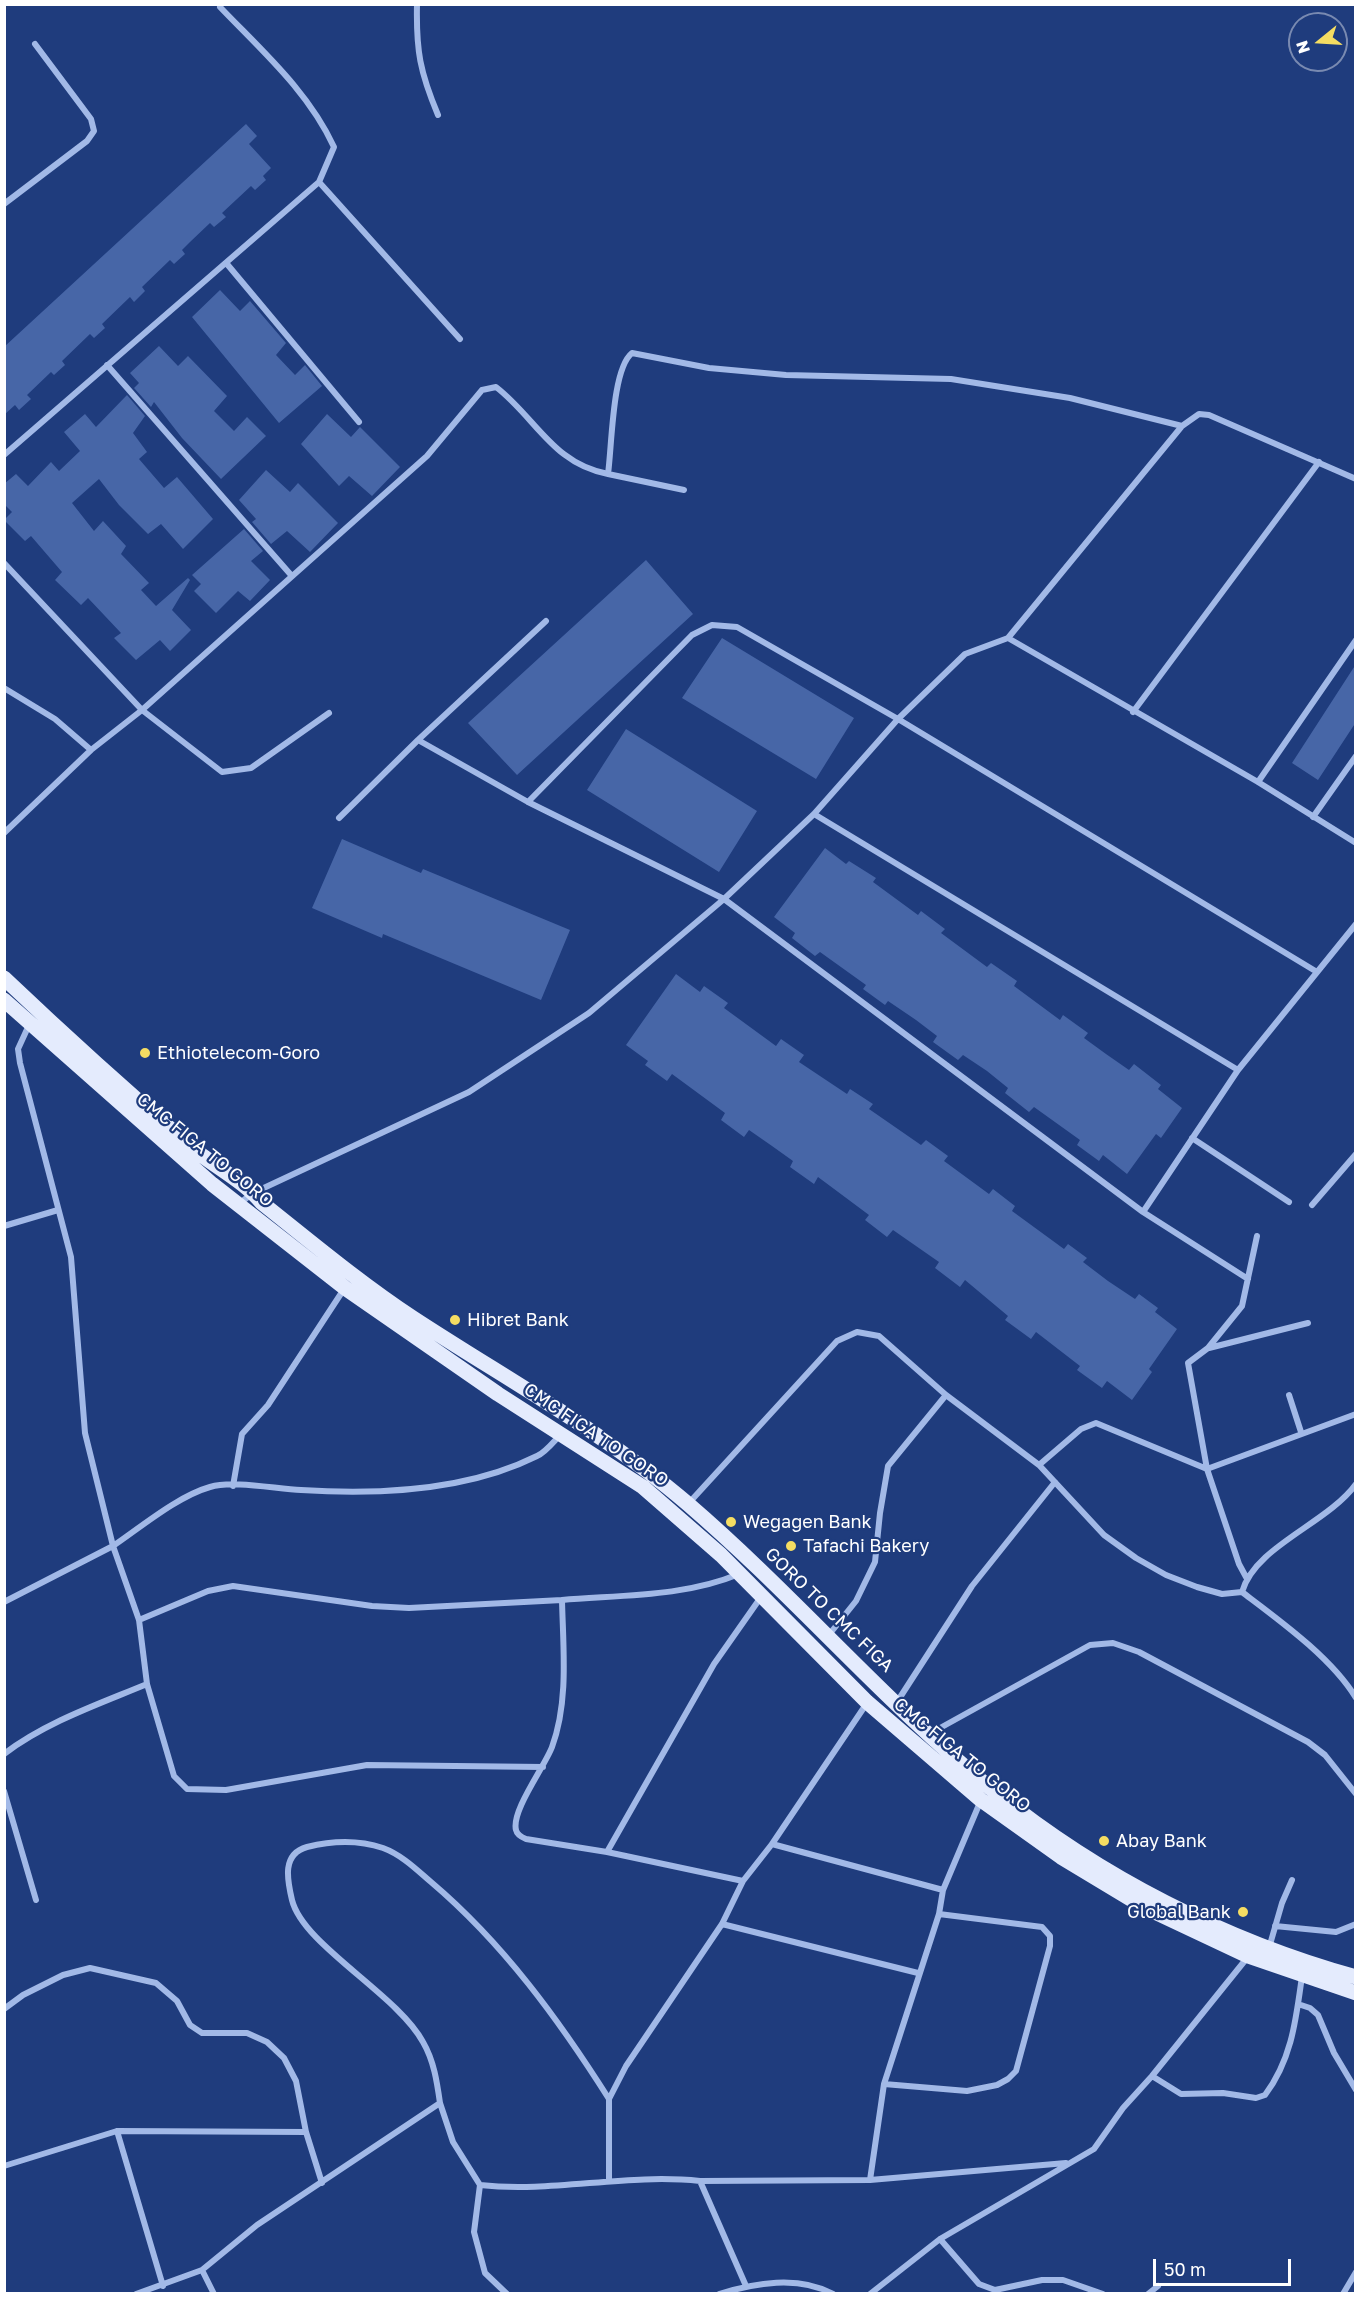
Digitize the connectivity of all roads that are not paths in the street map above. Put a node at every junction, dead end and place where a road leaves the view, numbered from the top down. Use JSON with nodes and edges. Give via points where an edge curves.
{"nodes":[{"id":1,"x":417,"y":4,"type":"edge"},
{"id":2,"x":220,"y":6,"type":"dead end"},
{"id":3,"x":35,"y":44,"type":"dead end"},
{"id":4,"x":438,"y":115,"type":"dead end"},
{"id":5,"x":320,"y":182,"type":"junction"},
{"id":6,"x":4,"y":204,"type":"edge"},
{"id":7,"x":228,"y":264,"type":"junction"},
{"id":8,"x":460,"y":339,"type":"dead end"},
{"id":9,"x":107,"y":365,"type":"junction"},
{"id":10,"x":359,"y":422,"type":"dead end"},
{"id":11,"x":1182,"y":426,"type":"junction"},
{"id":12,"x":4,"y":456,"type":"edge"},
{"id":13,"x":1319,"y":462,"type":"junction"},
{"id":14,"x":608,"y":474,"type":"junction"},
{"id":15,"x":1356,"y":479,"type":"edge"},
{"id":16,"x":684,"y":490,"type":"dead end"},
{"id":17,"x":4,"y":563,"type":"edge"},
{"id":18,"x":291,"y":575,"type":"junction"},
{"id":19,"x":546,"y":621,"type":"dead end"},
{"id":20,"x":1008,"y":638,"type":"junction"},
{"id":21,"x":1356,"y":640,"type":"edge"},
{"id":22,"x":4,"y":688,"type":"edge"},
{"id":23,"x":142,"y":710,"type":"junction"},
{"id":24,"x":1133,"y":712,"type":"junction"},
{"id":25,"x":329,"y":713,"type":"dead end"},
{"id":26,"x":897,"y":719,"type":"junction"},
{"id":27,"x":418,"y":740,"type":"junction"},
{"id":28,"x":91,"y":750,"type":"junction"},
{"id":29,"x":1356,"y":756,"type":"edge"},
{"id":30,"x":1258,"y":782,"type":"junction"},
{"id":31,"x":528,"y":802,"type":"junction"},
{"id":32,"x":814,"y":813,"type":"junction"},
{"id":33,"x":339,"y":818,"type":"dead end"},
{"id":34,"x":1313,"y":818,"type":"junction"},
{"id":35,"x":4,"y":833,"type":"edge"},
{"id":36,"x":1356,"y":843,"type":"edge"},
{"id":37,"x":724,"y":899,"type":"junction"},
{"id":38,"x":1356,"y":924,"type":"edge"},
{"id":39,"x":1317,"y":972,"type":"junction"},
{"id":40,"x":4,"y":978,"type":"edge"},
{"id":41,"x":4,"y":1000,"type":"edge"},
{"id":42,"x":30,"y":1024,"type":"junction"},
{"id":43,"x":1238,"y":1070,"type":"junction"},
{"id":44,"x":1192,"y":1138,"type":"junction"},
{"id":45,"x":1356,"y":1154,"type":"edge"},
{"id":46,"x":1353,"y":1161,"type":"edge"},
{"id":47,"x":254,"y":1193,"type":"junction"},
{"id":48,"x":1289,"y":1202,"type":"dead end"},
{"id":49,"x":239,"y":1204,"type":"junction"},
{"id":50,"x":1312,"y":1205,"type":"dead end"},
{"id":51,"x":58,"y":1210,"type":"junction"},
{"id":52,"x":1143,"y":1212,"type":"junction"},
{"id":53,"x":4,"y":1226,"type":"edge"},
{"id":54,"x":1257,"y":1236,"type":"dead end"},
{"id":55,"x":1248,"y":1279,"type":"junction"},
{"id":56,"x":345,"y":1288,"type":"junction"},
{"id":57,"x":1308,"y":1323,"type":"dead end"},
{"id":58,"x":1209,"y":1348,"type":"junction"},
{"id":59,"x":946,"y":1395,"type":"junction"},
{"id":60,"x":1289,"y":1395,"type":"dead end"},
{"id":61,"x":1356,"y":1414,"type":"edge"},
{"id":62,"x":1301,"y":1432,"type":"junction"},
{"id":63,"x":561,"y":1434,"type":"junction"},
{"id":64,"x":1039,"y":1465,"type":"junction"},
{"id":65,"x":1208,"y":1468,"type":"junction"},
{"id":66,"x":1055,"y":1482,"type":"junction"},
{"id":67,"x":1356,"y":1484,"type":"edge"},
{"id":68,"x":233,"y":1486,"type":"junction"},
{"id":69,"x":688,"y":1504,"type":"junction"},
{"id":70,"x":113,"y":1546,"type":"junction"},
{"id":71,"x":740,"y":1574,"type":"junction"},
{"id":72,"x":1246,"y":1577,"type":"junction"},
{"id":73,"x":1242,"y":1592,"type":"junction"},
{"id":74,"x":762,"y":1596,"type":"junction"},
{"id":75,"x":562,"y":1600,"type":"junction"},
{"id":76,"x":4,"y":1602,"type":"edge"},
{"id":77,"x":139,"y":1620,"type":"junction"},
{"id":78,"x":828,"y":1637,"type":"junction"},
{"id":79,"x":147,"y":1684,"type":"junction"},
{"id":80,"x":1356,"y":1698,"type":"edge"},
{"id":81,"x":867,"y":1702,"type":"junction"},
{"id":82,"x":897,"y":1702,"type":"junction"},
{"id":83,"x":930,"y":1734,"type":"junction"},
{"id":84,"x":4,"y":1754,"type":"edge"},
{"id":85,"x":543,"y":1767,"type":"junction"},
{"id":86,"x":4,"y":1791,"type":"edge"},
{"id":87,"x":1356,"y":1794,"type":"edge"},
{"id":88,"x":981,"y":1800,"type":"junction"},
{"id":89,"x":772,"y":1844,"type":"junction"},
{"id":90,"x":607,"y":1852,"type":"junction"},
{"id":91,"x":1292,"y":1880,"type":"dead end"},
{"id":92,"x":743,"y":1881,"type":"junction"},
{"id":93,"x":943,"y":1890,"type":"junction"},
{"id":94,"x":36,"y":1900,"type":"dead end"},
{"id":95,"x":939,"y":1914,"type":"junction"},
{"id":96,"x":722,"y":1924,"type":"junction"},
{"id":97,"x":1356,"y":1924,"type":"edge"},
{"id":98,"x":1275,"y":1926,"type":"junction"},
{"id":99,"x":1251,"y":1949,"type":"junction"},
{"id":100,"x":1269,"y":1949,"type":"junction"},
{"id":101,"x":918,"y":1972,"type":"junction"},
{"id":102,"x":1302,"y":1976,"type":"junction"},
{"id":103,"x":1356,"y":1977,"type":"edge"},
{"id":104,"x":1356,"y":1993,"type":"edge"},
{"id":105,"x":1298,"y":2004,"type":"junction"},
{"id":106,"x":4,"y":2009,"type":"edge"},
{"id":107,"x":1152,"y":2076,"type":"junction"},
{"id":108,"x":884,"y":2084,"type":"junction"},
{"id":109,"x":1356,"y":2090,"type":"edge"},
{"id":110,"x":609,"y":2099,"type":"junction"},
{"id":111,"x":440,"y":2103,"type":"junction"},
{"id":112,"x":117,"y":2131,"type":"junction"},
{"id":113,"x":306,"y":2132,"type":"junction"},
{"id":114,"x":1071,"y":2163,"type":"junction"},
{"id":115,"x":4,"y":2166,"type":"edge"},
{"id":116,"x":870,"y":2180,"type":"junction"},
{"id":117,"x":609,"y":2181,"type":"junction"},
{"id":118,"x":700,"y":2181,"type":"junction"},
{"id":119,"x":322,"y":2183,"type":"junction"},
{"id":120,"x":480,"y":2185,"type":"junction"},
{"id":121,"x":940,"y":2239,"type":"junction"},
{"id":122,"x":202,"y":2270,"type":"junction"},
{"id":123,"x":1356,"y":2272,"type":"edge"},
{"id":124,"x":163,"y":2286,"type":"junction"},
{"id":125,"x":746,"y":2286,"type":"junction"},
{"id":126,"x":1158,"y":2286,"type":"dead end"},
{"id":127,"x":136,"y":2294,"type":"edge"},
{"id":128,"x":214,"y":2294,"type":"edge"},
{"id":129,"x":507,"y":2294,"type":"edge"},
{"id":130,"x":719,"y":2294,"type":"edge"},
{"id":131,"x":833,"y":2294,"type":"edge"},
{"id":132,"x":870,"y":2294,"type":"edge"},
{"id":133,"x":1103,"y":2294,"type":"edge"},
{"id":134,"x":1148,"y":2294,"type":"edge"},
{"id":135,"x":1343,"y":2294,"type":"edge"}],
"edges":[{"from":1,"to":4,"type":"street","via":[[422,75]]},
{"from":2,"to":5,"type":"street","via":[[308,100],[322,122],[334,147]]},
{"from":3,"to":6,"type":"street","via":[[91,119],[94,131],[87,141]]},
{"from":5,"to":7,"type":"street"},
{"from":5,"to":8,"type":"street"},
{"from":7,"to":9,"type":"street"},
{"from":7,"to":10,"type":"street"},
{"from":9,"to":12,"type":"street"},
{"from":9,"to":18,"type":"street"},
{"from":11,"to":13,"type":"street","via":[[1199,414],[1209,415]]},
{"from":11,"to":14,"type":"street","via":[[1070,398],[951,379],[786,375],[709,368],[632,352],[624,358],[622,366]]},
{"from":11,"to":20,"type":"street"},
{"from":13,"to":15,"type":"street"},
{"from":13,"to":24,"type":"street"},
{"from":14,"to":16,"type":"street"},
{"from":14,"to":18,"type":"street","via":[[574,464],[509,397],[496,387],[482,390],[427,456]]},
{"from":17,"to":23,"type":"street"},
{"from":18,"to":23,"type":"street"},
{"from":19,"to":27,"type":"street"},
{"from":20,"to":24,"type":"street"},
{"from":20,"to":26,"type":"street","via":[[965,654]]},
{"from":21,"to":30,"type":"street"},
{"from":22,"to":28,"type":"street","via":[[55,719]]},
{"from":23,"to":25,"type":"street","via":[[222,772],[251,768]]},
{"from":23,"to":28,"type":"street"},
{"from":24,"to":30,"type":"street"},
{"from":26,"to":31,"type":"street","via":[[737,627],[712,625],[692,635]]},
{"from":26,"to":32,"type":"street"},
{"from":26,"to":39,"type":"street"},
{"from":27,"to":31,"type":"street"},
{"from":27,"to":33,"type":"street"},
{"from":28,"to":35,"type":"street"},
{"from":29,"to":34,"type":"street"},
{"from":30,"to":34,"type":"street"},
{"from":31,"to":37,"type":"street"},
{"from":32,"to":37,"type":"street"},
{"from":32,"to":43,"type":"street"},
{"from":34,"to":36,"type":"street"},
{"from":37,"to":47,"type":"street","via":[[589,1013],[469,1092]]},
{"from":37,"to":52,"type":"street"},
{"from":38,"to":39,"type":"street"},
{"from":39,"to":43,"type":"street"},
{"from":40,"to":47,"type":"main road","name":"GORO TO CMC FIGA","via":[[180,1138]]},
{"from":41,"to":42,"type":"main road","name":"CMC FIGA TO GORO"},
{"from":42,"to":49,"type":"main road","name":"CMC FIGA TO GORO"},
{"from":42,"to":51,"type":"street","via":[[18,1049],[20,1063]]},
{"from":43,"to":44,"type":"street"},
{"from":44,"to":48,"type":"street"},
{"from":44,"to":52,"type":"street"},
{"from":45,"to":46,"type":"street"},
{"from":46,"to":50,"type":"street"},
{"from":47,"to":49,"type":"street"},
{"from":47,"to":69,"type":"main road","name":"GORO TO CMC FIGA","via":[[287,1223],[401,1309],[618,1452]]},
{"from":49,"to":56,"type":"main road","name":"CMC FIGA TO GORO"},
{"from":51,"to":53,"type":"street"},
{"from":51,"to":70,"type":"street","via":[[71,1257],[85,1433]]},
{"from":52,"to":55,"type":"street"},
{"from":54,"to":55,"type":"street"},
{"from":55,"to":58,"type":"street","via":[[1242,1306]]},
{"from":56,"to":63,"type":"main road","name":"CMC FIGA TO GORO"},
{"from":56,"to":68,"type":"street","via":[[268,1405],[242,1434]]},
{"from":57,"to":58,"type":"street"},
{"from":58,"to":65,"type":"street","via":[[1188,1363]]},
{"from":59,"to":64,"type":"street"},
{"from":59,"to":69,"type":"street","via":[[879,1336],[857,1332],[837,1341]]},
{"from":59,"to":78,"type":"street","via":[[888,1466],[875,1562],[856,1601]]},
{"from":60,"to":62,"type":"street"},
{"from":61,"to":62,"type":"street"},
{"from":62,"to":65,"type":"street"},
{"from":63,"to":68,"type":"street","via":[[540,1455],[497,1472],[452,1483],[399,1490],[327,1492]]},
{"from":63,"to":71,"type":"main road","name":"CMC FIGA TO GORO","via":[[643,1487]]},
{"from":64,"to":65,"type":"street","via":[[1081,1429],[1096,1423]]},
{"from":64,"to":66,"type":"street"},
{"from":65,"to":72,"type":"street"},
{"from":66,"to":73,"type":"street","via":[[1104,1535],[1136,1558],[1197,1587],[1222,1594]]},
{"from":66,"to":82,"type":"street","via":[[972,1586]]},
{"from":67,"to":72,"type":"street","via":[[1343,1501]]},
{"from":68,"to":70,"type":"street","via":[[211,1486],[193,1495]]},
{"from":69,"to":78,"type":"main road","name":"GORO TO CMC FIGA"},
{"from":70,"to":76,"type":"street"},
{"from":70,"to":77,"type":"street"},
{"from":71,"to":74,"type":"main road","name":"CMC FIGA TO GORO"},
{"from":71,"to":75,"type":"street","via":[[680,1590]]},
{"from":72,"to":73,"type":"street"},
{"from":73,"to":80,"type":"street","via":[[1318,1656]]},
{"from":74,"to":81,"type":"main road","name":"CMC FIGA TO GORO"},
{"from":74,"to":90,"type":"street","via":[[714,1664]]},
{"from":75,"to":77,"type":"street","via":[[409,1608],[233,1586],[189,1598]]},
{"from":75,"to":85,"type":"street","via":[[563,1682],[553,1744]]},
{"from":77,"to":79,"type":"street"},
{"from":78,"to":82,"type":"main road","name":"GORO TO CMC FIGA"},
{"from":79,"to":84,"type":"street","via":[[21,1741]]},
{"from":79,"to":85,"type":"street","via":[[174,1776],[187,1789],[226,1790],[367,1765]]},
{"from":81,"to":88,"type":"main road","name":"CMC FIGA TO GORO"},
{"from":81,"to":89,"type":"street"},
{"from":82,"to":83,"type":"main road","name":"GORO TO CMC FIGA"},
{"from":83,"to":87,"type":"street","via":[[1090,1645],[1113,1644],[1139,1652],[1308,1742],[1325,1755]]},
{"from":83,"to":99,"type":"main road","name":"GORO TO CMC FIGA","via":[[993,1791],[1070,1846]]},
{"from":85,"to":90,"type":"street","via":[[519,1811],[519,1835]]},
{"from":86,"to":94,"type":"street"},
{"from":88,"to":93,"type":"street"},
{"from":88,"to":99,"type":"main road","name":"CMC FIGA TO GORO","via":[[1061,1857],[1144,1907]]},
{"from":89,"to":92,"type":"street"},
{"from":89,"to":93,"type":"street"},
{"from":90,"to":92,"type":"street"},
{"from":91,"to":98,"type":"street"},
{"from":92,"to":96,"type":"street"},
{"from":93,"to":95,"type":"street"},
{"from":95,"to":101,"type":"street"},
{"from":95,"to":108,"type":"street","via":[[1042,1927],[1050,1936],[1016,2071],[997,2085],[967,2091]]},
{"from":96,"to":101,"type":"street"},
{"from":96,"to":110,"type":"street","via":[[626,2066]]},
{"from":97,"to":98,"type":"street","via":[[1336,1932]]},
{"from":98,"to":100,"type":"street"},
{"from":99,"to":100,"type":"main road","name":"GORO TO CMC FIGA"},
{"from":99,"to":102,"type":"main road","name":"CMC FIGA TO GORO"},
{"from":99,"to":107,"type":"street"},
{"from":100,"to":103,"type":"main road","name":"GORO TO CMC FIGA"},
{"from":101,"to":108,"type":"street"},
{"from":102,"to":104,"type":"main road","name":"CMC FIGA TO GORO"},
{"from":102,"to":105,"type":"street"},
{"from":105,"to":107,"type":"street","via":[[1288,2056],[1265,2095],[1256,2098],[1223,2093],[1181,2094]]},
{"from":105,"to":109,"type":"street","via":[[1318,2015]]},
{"from":106,"to":113,"type":"street","via":[[23,1995],[90,1968],[156,1983],[177,2001],[190,2025],[202,2032],[247,2033],[267,2042],[284,2058],[296,2081]]},
{"from":107,"to":114,"type":"street","via":[[1122,2108],[1094,2149]]},
{"from":108,"to":116,"type":"street"},
{"from":110,"to":111,"type":"street","via":[[573,2042],[489,1935],[405,1860],[365,1844],[325,1842],[299,1850],[290,1858],[287,1871],[292,1902],[302,1922],[402,2014],[423,2041],[434,2068]]},
{"from":110,"to":117,"type":"street"},
{"from":111,"to":119,"type":"street"},
{"from":111,"to":120,"type":"street","via":[[453,2142]]},
{"from":112,"to":113,"type":"street"},
{"from":112,"to":115,"type":"street"},
{"from":112,"to":124,"type":"street"},
{"from":113,"to":119,"type":"street"},
{"from":114,"to":116,"type":"street"},
{"from":114,"to":121,"type":"street"},
{"from":116,"to":118,"type":"street"},
{"from":117,"to":118,"type":"street"},
{"from":117,"to":120,"type":"street","via":[[516,2189]]},
{"from":118,"to":125,"type":"street"},
{"from":119,"to":122,"type":"street","via":[[257,2224]]},
{"from":120,"to":129,"type":"street","via":[[474,2232],[485,2273]]},
{"from":121,"to":132,"type":"street"},
{"from":121,"to":133,"type":"street","via":[[979,2284],[995,2290],[1042,2280],[1063,2280]]},
{"from":122,"to":124,"type":"street"},
{"from":122,"to":128,"type":"street"},
{"from":123,"to":135,"type":"street"},
{"from":124,"to":127,"type":"street"},
{"from":125,"to":130,"type":"street"},
{"from":125,"to":131,"type":"street","via":[[803,2283]]},
{"from":126,"to":134,"type":"street"}]}
